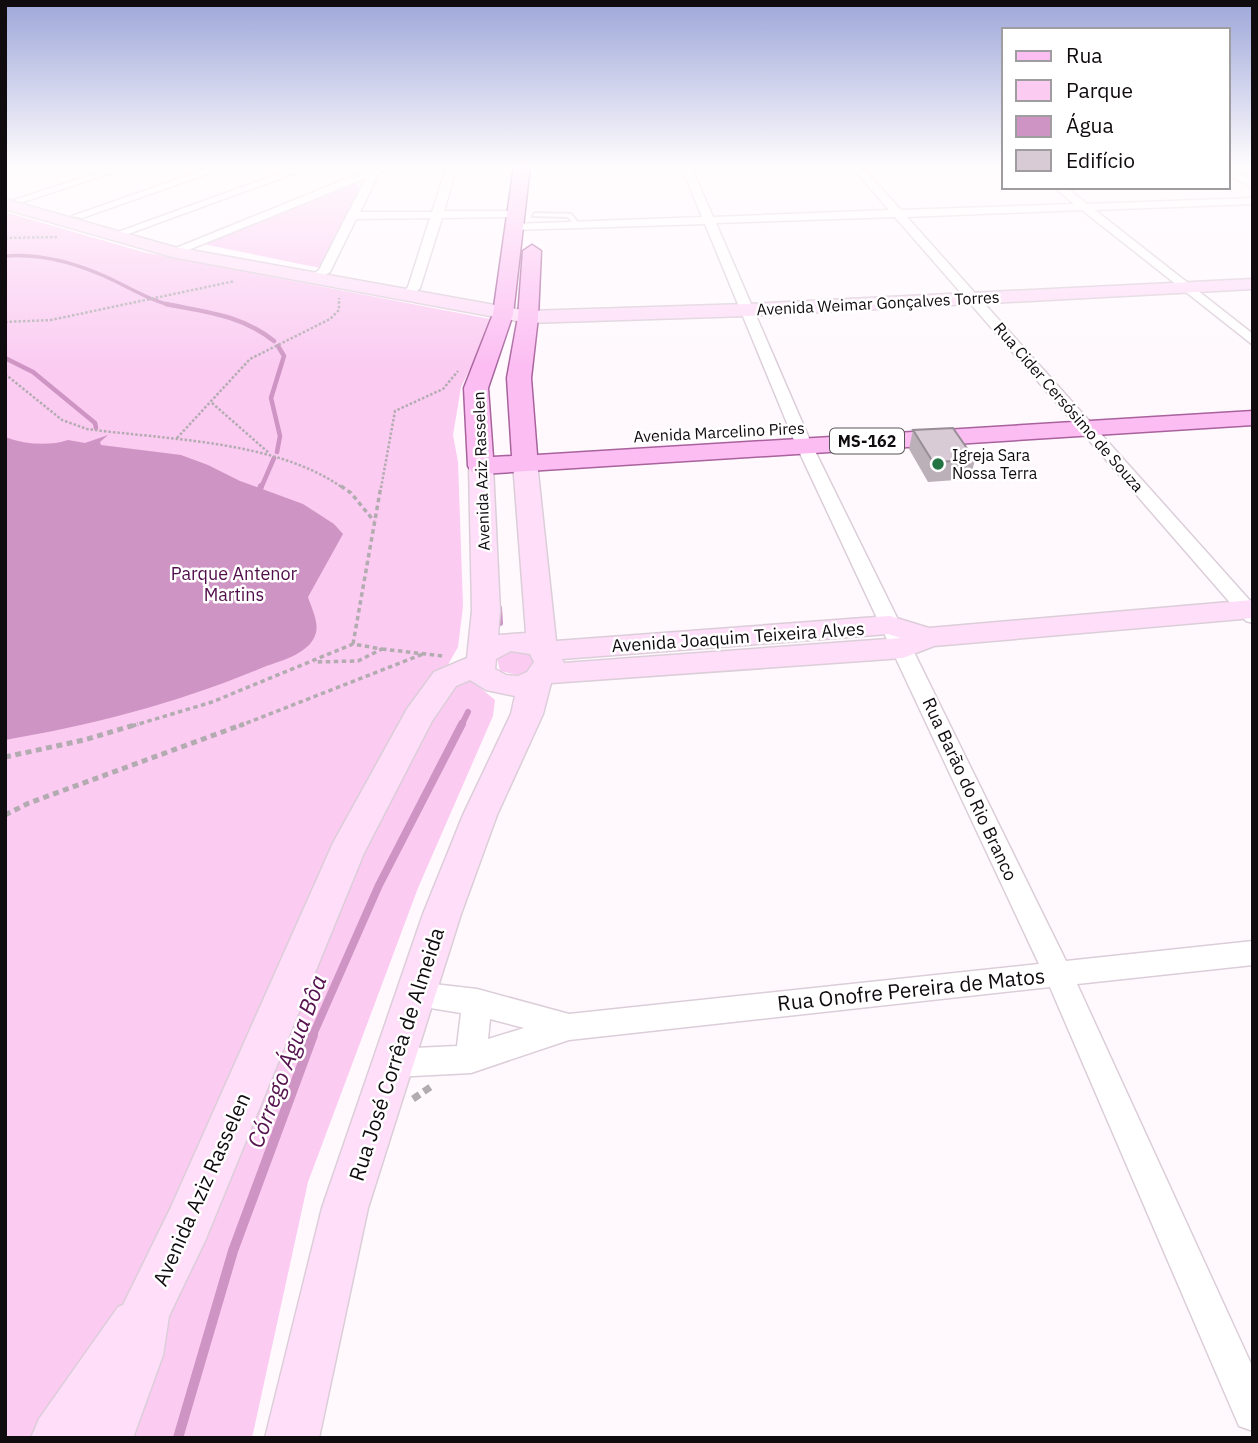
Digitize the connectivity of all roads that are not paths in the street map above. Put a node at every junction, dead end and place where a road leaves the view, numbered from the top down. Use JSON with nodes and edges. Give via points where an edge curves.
{"nodes":[{"id":1,"x":123,"y":233,"type":"edge"},
{"id":2,"x":128,"y":233,"type":"edge"},
{"id":3,"x":217,"y":233,"type":"edge"},
{"id":4,"x":342,"y":233,"type":"edge"},
{"id":5,"x":429,"y":233,"type":"edge"},
{"id":6,"x":523,"y":233,"type":"edge"},
{"id":7,"x":527,"y":233,"type":"edge"},
{"id":8,"x":715,"y":233,"type":"edge"},
{"id":9,"x":918,"y":233,"type":"edge"},
{"id":10,"x":1116,"y":233,"type":"edge"},
{"id":11,"x":178,"y":249,"type":"junction"},
{"id":12,"x":319,"y":275,"type":"junction"},
{"id":13,"x":1253,"y":276,"type":"edge"},
{"id":14,"x":1179,"y":284,"type":"junction"},
{"id":15,"x":1253,"y":284,"type":"edge"},
{"id":16,"x":410,"y":292,"type":"junction"},
{"id":17,"x":970,"y":293,"type":"junction"},
{"id":18,"x":745,"y":305,"type":"junction"},
{"id":19,"x":503,"y":309,"type":"junction"},
{"id":20,"x":529,"y":311,"type":"junction"},
{"id":21,"x":1253,"y":341,"type":"edge"},
{"id":22,"x":1253,"y":398,"type":"edge"},
{"id":23,"x":1071,"y":409,"type":"junction"},
{"id":24,"x":1253,"y":418,"type":"edge"},
{"id":25,"x":1088,"y":428,"type":"junction"},
{"id":26,"x":800,"y":436,"type":"junction"},
{"id":27,"x":525,"y":454,"type":"junction"},
{"id":28,"x":479,"y":457,"type":"junction"},
{"id":29,"x":1251,"y":612,"type":"edge"},
{"id":30,"x":907,"y":637,"type":"junction"},
{"id":31,"x":481,"y":660,"type":"junction"},
{"id":32,"x":541,"y":664,"type":"junction"},
{"id":33,"x":1253,"y":953,"type":"edge"},
{"id":34,"x":1058,"y":973,"type":"junction"},
{"id":35,"x":416,"y":995,"type":"junction"},
{"id":36,"x":477,"y":1002,"type":"junction"},
{"id":37,"x":569,"y":1027,"type":"junction"},
{"id":38,"x":471,"y":1059,"type":"junction"},
{"id":39,"x":394,"y":1063,"type":"junction"},
{"id":40,"x":145,"y":1312,"type":"junction"},
{"id":41,"x":1253,"y":1412,"type":"edge"},
{"id":42,"x":58,"y":1438,"type":"edge"},
{"id":43,"x":104,"y":1438,"type":"edge"},
{"id":44,"x":292,"y":1438,"type":"edge"}],
"edges":[{"from":1,"to":11,"type":"main road"},
{"from":2,"to":11,"type":"main road"},
{"from":3,"to":11,"type":"street"},
{"from":4,"to":12,"type":"street"},
{"from":5,"to":16,"type":"street"},
{"from":6,"to":19,"type":"main road","name":"Avenida Aziz Rasselen"},
{"from":7,"to":20,"type":"main road","name":"Avenida Aziz Rasselen"},
{"from":8,"to":18,"type":"street","name":"Rua Barão do Rio Branco"},
{"from":9,"to":17,"type":"street","name":"Rua Cider Cersósimo de Souza"},
{"from":10,"to":14,"type":"street"},
{"from":11,"to":12,"type":"main road","name":"Avenida Weimar Gonçalves Torres"},
{"from":12,"to":16,"type":"main road","name":"Avenida Weimar Gonçalves Torres"},
{"from":13,"to":14,"type":"main road","name":"Avenida Weimar Gonçalves Torres"},
{"from":14,"to":15,"type":"main road","name":"Avenida Weimar Gonçalves Torres"},
{"from":14,"to":17,"type":"main road","name":"Avenida Weimar Gonçalves Torres"},
{"from":14,"to":21,"type":"street"},
{"from":16,"to":19,"type":"main road","name":"Avenida Weimar Gonçalves Torres"},
{"from":17,"to":18,"type":"main road","name":"Avenida Weimar Gonçalves Torres"},
{"from":17,"to":23,"type":"street","name":"Rua Cider Cersósimo de Souza"},
{"from":18,"to":20,"type":"main road","name":"Avenida Weimar Gonçalves Torres"},
{"from":18,"to":26,"type":"street","name":"Rua Barão do Rio Branco"},
{"from":19,"to":20,"type":"main road","name":"Avenida Weimar Gonçalves Torres"},
{"from":19,"to":28,"type":"main road","name":"Avenida Aziz Rasselen","via":[[476,388]]},
{"from":20,"to":27,"type":"main road","name":"Avenida Aziz Rasselen","via":[[519,378]]},
{"from":22,"to":23,"type":"main road","name":"Avenida Marcelino Pires","number":"MS-162"},
{"from":23,"to":25,"type":"street","name":"Rua Cider Cersósimo de Souza"},
{"from":23,"to":26,"type":"main road","name":"Avenida Marcelino Pires","number":"MS-162"},
{"from":24,"to":25,"type":"main road","name":"Avenida Marcelino Pires","number":"MS-162"},
{"from":25,"to":26,"type":"main road","name":"Avenida Marcelino Pires","number":"MS-162"},
{"from":25,"to":29,"type":"street","name":"Rua Cider Cersósimo de Souza"},
{"from":26,"to":27,"type":"main road","name":"Avenida Marcelino Pires","number":"MS-162"},
{"from":26,"to":30,"type":"street","name":"Rua Barão do Rio Branco"},
{"from":27,"to":28,"type":"main road","name":"Avenida Marcelino Pires","number":"MS-162"},
{"from":27,"to":32,"type":"main road","name":"Avenida Aziz Rasselen"},
{"from":28,"to":31,"type":"main road","name":"Avenida Aziz Rasselen","via":[[486,611]]},
{"from":29,"to":30,"type":"main road"},
{"from":30,"to":32,"type":"main road"},
{"from":30,"to":34,"type":"street","name":"Rua Barão do Rio Branco"},
{"from":31,"to":32,"type":"main road","name":"Avenida Aziz Rasselen","via":[[489,649],[510,641],[533,643]]},
{"from":31,"to":32,"type":"main road","via":[[480,672],[496,684],[509,686]]},
{"from":31,"to":40,"type":"main road","name":"Avenida Aziz Rasselen","via":[[445,679],[425,707],[346,853],[188,1224]]},
{"from":32,"to":35,"type":"main road","name":"Rua José Corrêa de Almeida","via":[[527,714],[480,815]]},
{"from":33,"to":34,"type":"street","name":"Rua Onofre Pereira de Matos"},
{"from":34,"to":37,"type":"street","name":"Rua Onofre Pereira de Matos"},
{"from":34,"to":41,"type":"street","name":"Rua Barão do Rio Branco"},
{"from":35,"to":36,"type":"street","name":"Rua Onofre Pereira de Matos"},
{"from":35,"to":39,"type":"main road","name":"Rua José Corrêa de Almeida"},
{"from":36,"to":37,"type":"street","name":"Rua Onofre Pereira de Matos"},
{"from":36,"to":38,"type":"street"},
{"from":37,"to":38,"type":"street","name":"Rua Onofre Pereira de Matos"},
{"from":38,"to":39,"type":"street","name":"Rua Onofre Pereira de Matos"},
{"from":39,"to":44,"type":"main road","name":"Rua José Corrêa de Almeida","via":[[345,1208]]},
{"from":40,"to":42,"type":"main road"},
{"from":40,"to":43,"type":"main road","name":"Avenida Aziz Rasselen","via":[[137,1355]]}]}
